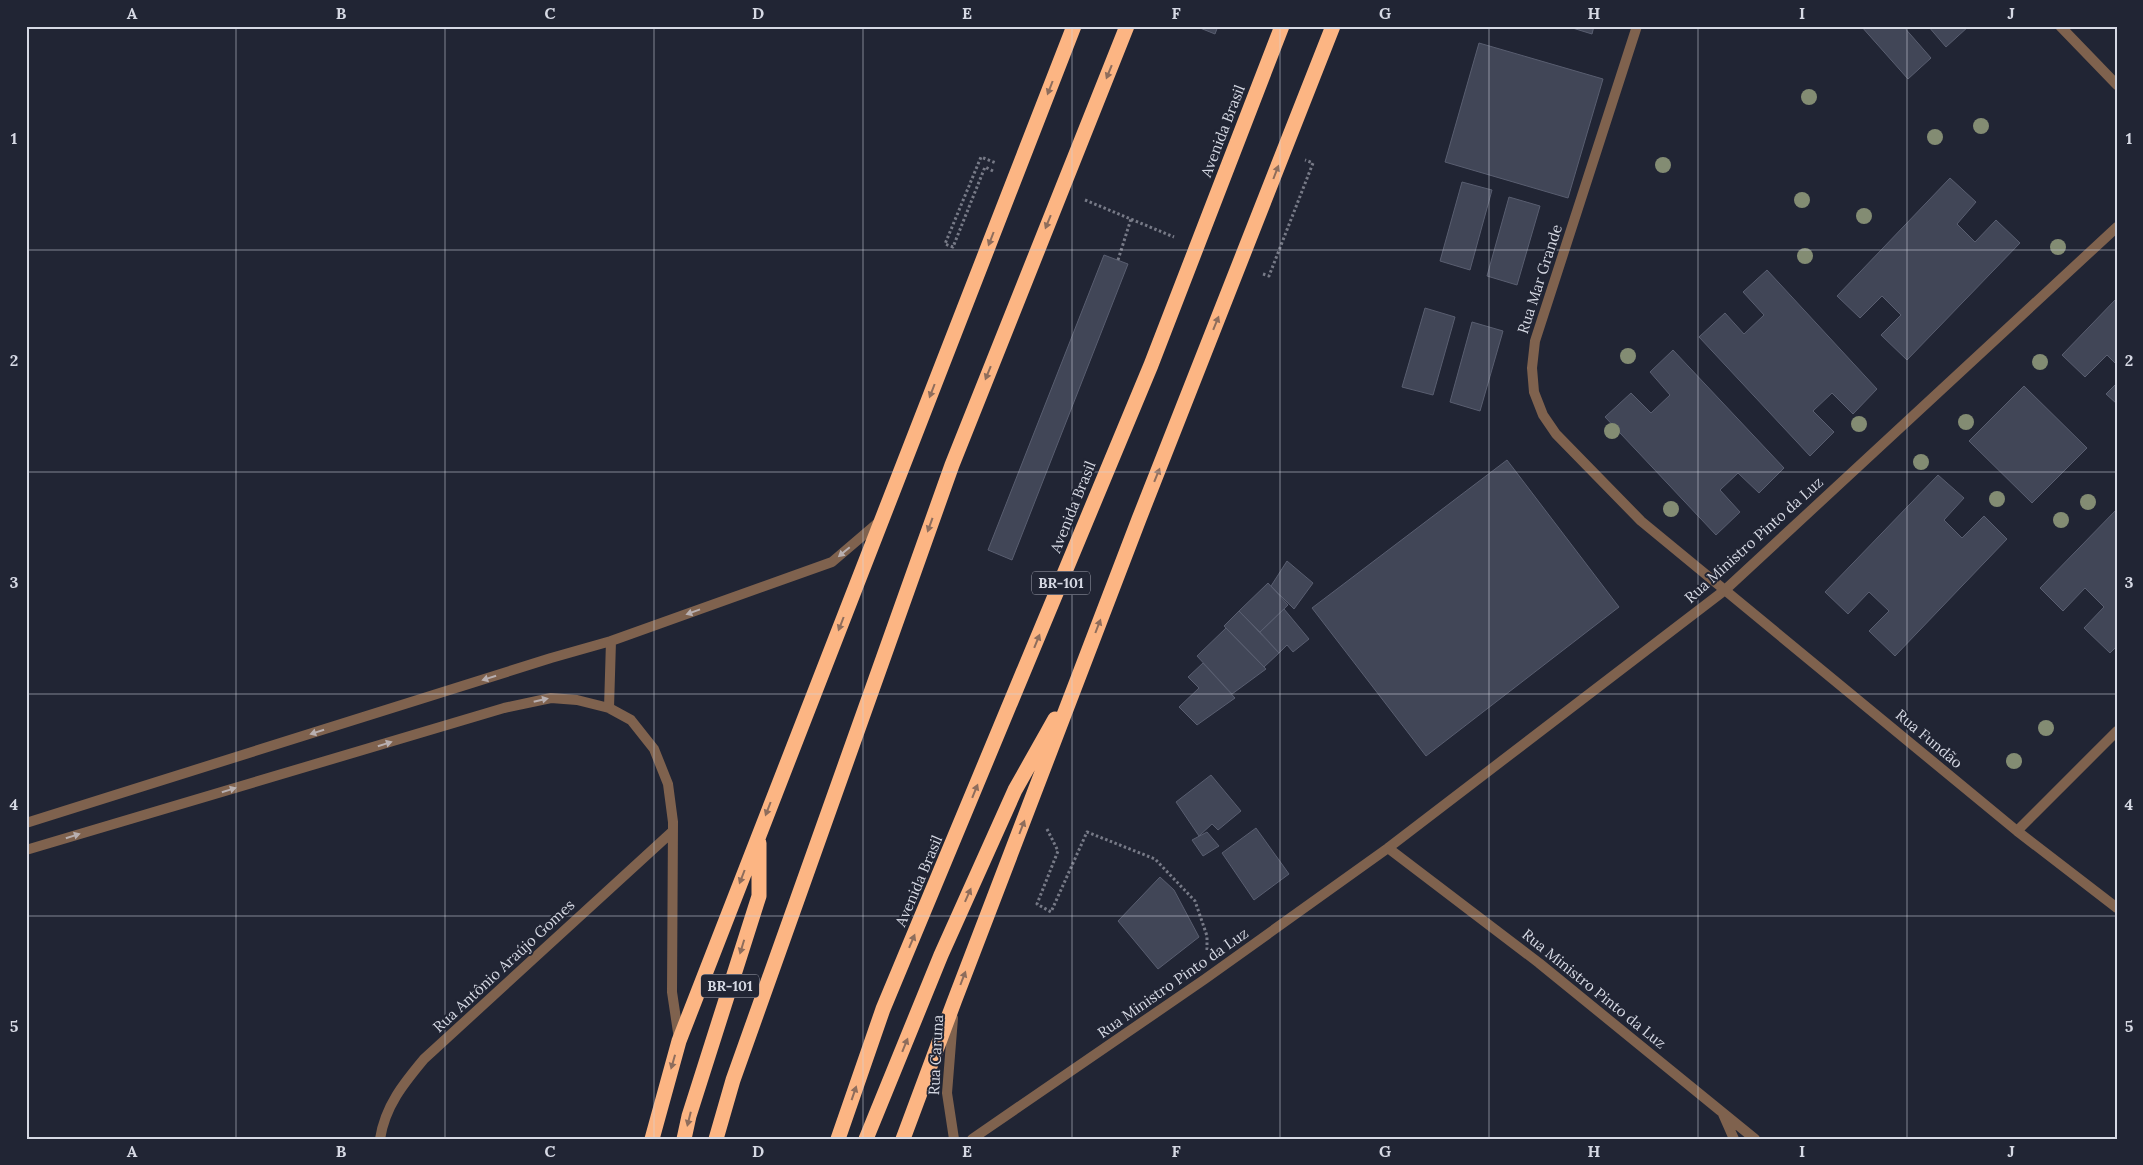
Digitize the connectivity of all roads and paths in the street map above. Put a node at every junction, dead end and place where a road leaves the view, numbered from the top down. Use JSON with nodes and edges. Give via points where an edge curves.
{"nodes":[{"id":1,"x":1074,"y":26,"type":"edge"},
{"id":2,"x":1127,"y":26,"type":"edge"},
{"id":3,"x":1282,"y":26,"type":"edge"},
{"id":4,"x":1333,"y":26,"type":"edge"},
{"id":5,"x":1637,"y":26,"type":"edge"},
{"id":6,"x":2060,"y":26,"type":"edge"},
{"id":7,"x":2117,"y":86,"type":"edge"},
{"id":8,"x":998,"y":164,"type":"dead end"},
{"id":9,"x":1014,"y":180,"type":"junction"},
{"id":10,"x":1077,"y":197,"type":"dead end"},
{"id":11,"x":1131,"y":219,"type":"junction"},
{"id":12,"x":2117,"y":227,"type":"edge"},
{"id":13,"x":1177,"y":238,"type":"dead end"},
{"id":14,"x":1118,"y":260,"type":"dead end"},
{"id":15,"x":1260,"y":272,"type":"dead end"},
{"id":16,"x":1269,"y":276,"type":"dead end"},
{"id":17,"x":881,"y":521,"type":"junction"},
{"id":18,"x":1725,"y":590,"type":"junction"},
{"id":19,"x":611,"y":641,"type":"junction"},
{"id":20,"x":1081,"y":672,"type":"junction"},
{"id":21,"x":609,"y":708,"type":"junction"},
{"id":22,"x":2117,"y":731,"type":"edge"},
{"id":23,"x":1032,"y":800,"type":"junction"},
{"id":24,"x":26,"y":823,"type":"edge"},
{"id":25,"x":673,"y":831,"type":"junction"},
{"id":26,"x":759,"y":831,"type":"junction"},
{"id":27,"x":2016,"y":831,"type":"junction"},
{"id":28,"x":1388,"y":848,"type":"junction"},
{"id":29,"x":26,"y":850,"type":"edge"},
{"id":30,"x":2117,"y":908,"type":"edge"},
{"id":31,"x":1206,"y":979,"type":"junction"},
{"id":32,"x":954,"y":1002,"type":"junction"},
{"id":33,"x":679,"y":1041,"type":"junction"},
{"id":34,"x":1722,"y":1113,"type":"junction"},
{"id":35,"x":380,"y":1139,"type":"edge"},
{"id":36,"x":652,"y":1139,"type":"edge"},
{"id":37,"x":684,"y":1139,"type":"edge"},
{"id":38,"x":716,"y":1139,"type":"edge"},
{"id":39,"x":838,"y":1139,"type":"edge"},
{"id":40,"x":866,"y":1139,"type":"edge"},
{"id":41,"x":903,"y":1139,"type":"edge"},
{"id":42,"x":954,"y":1139,"type":"edge"},
{"id":43,"x":972,"y":1139,"type":"edge"},
{"id":44,"x":1734,"y":1139,"type":"edge"},
{"id":45,"x":1755,"y":1139,"type":"edge"}],
"edges":[{"from":1,"to":9,"type":"highway","number":"BR-101","one_way":true},
{"from":2,"to":38,"type":"highway","number":"BR-101","one_way":true,"via":[[952,465],[733,1080]]},
{"from":39,"to":3,"type":"highway","name":"Avenida Brasil","number":"BR-101","one_way":true,"via":[[883,1009],[1151,365]]},
{"from":20,"to":4,"type":"highway","number":"BR-101","one_way":true},
{"from":5,"to":18,"type":"street","name":"Rua Mar Grande","via":[[1535,341],[1534,392],[1542,415],[1562,440],[1641,521]]},
{"from":6,"to":7,"type":"street"},
{"from":8,"to":9,"type":"path","via":[[981,157],[945,244],[953,247],[985,167]]},
{"from":9,"to":17,"type":"highway","number":"BR-101","one_way":true},
{"from":10,"to":11,"type":"path"},
{"from":11,"to":13,"type":"path"},
{"from":11,"to":14,"type":"path"},
{"from":12,"to":18,"type":"street","name":"Rua Ministro Pinto da Luz"},
{"from":15,"to":16,"type":"path"},
{"from":17,"to":19,"type":"street","one_way":true,"via":[[832,562]]},
{"from":17,"to":26,"type":"highway","number":"BR-101","one_way":true},
{"from":18,"to":27,"type":"street","name":"Rua Fundão"},
{"from":18,"to":28,"type":"street","name":"Rua Ministro Pinto da Luz"},
{"from":19,"to":21,"type":"street"},
{"from":19,"to":24,"type":"street","one_way":true},
{"from":20,"to":23,"type":"highway","number":"BR-101"},
{"from":40,"to":20,"type":"highway","number":"BR-101","one_way":true,"via":[[941,955],[1015,790]]},
{"from":21,"to":25,"type":"street","via":[[631,720],[654,749],[668,784]]},
{"from":29,"to":21,"type":"street","one_way":true,"via":[[504,708],[551,698],[578,700]]},
{"from":22,"to":27,"type":"street"},
{"from":23,"to":31,"type":"path","via":[[1058,851],[1037,904],[1051,912],[1087,832],[1156,859],[1195,901],[1207,936]]},
{"from":32,"to":23,"type":"highway","one_way":true},
{"from":25,"to":33,"type":"street","via":[[672,992]]},
{"from":25,"to":35,"type":"street","name":"Rua Antônio Araújo Gomes","via":[[424,1059],[397,1092],[382,1126]]},
{"from":26,"to":33,"type":"highway","one_way":true},
{"from":26,"to":37,"type":"highway","number":"BR-101","one_way":true,"via":[[759,896]]},
{"from":27,"to":30,"type":"street","name":"Rua Fundão"},
{"from":28,"to":31,"type":"street","name":"Rua Ministro Pinto da Luz"},
{"from":28,"to":34,"type":"street","name":"Rua Ministro Pinto da Luz","via":[[1539,962]]},
{"from":31,"to":43,"type":"street","name":"Rua Ministro Pinto da Luz"},
{"from":32,"to":41,"type":"highway"},
{"from":32,"to":42,"type":"street","name":"Rua Caruna","via":[[948,1092]]},
{"from":33,"to":36,"type":"highway","one_way":true},
{"from":34,"to":44,"type":"street"},
{"from":34,"to":45,"type":"street","name":"Rua Ministro Pinto da Luz"}]}
